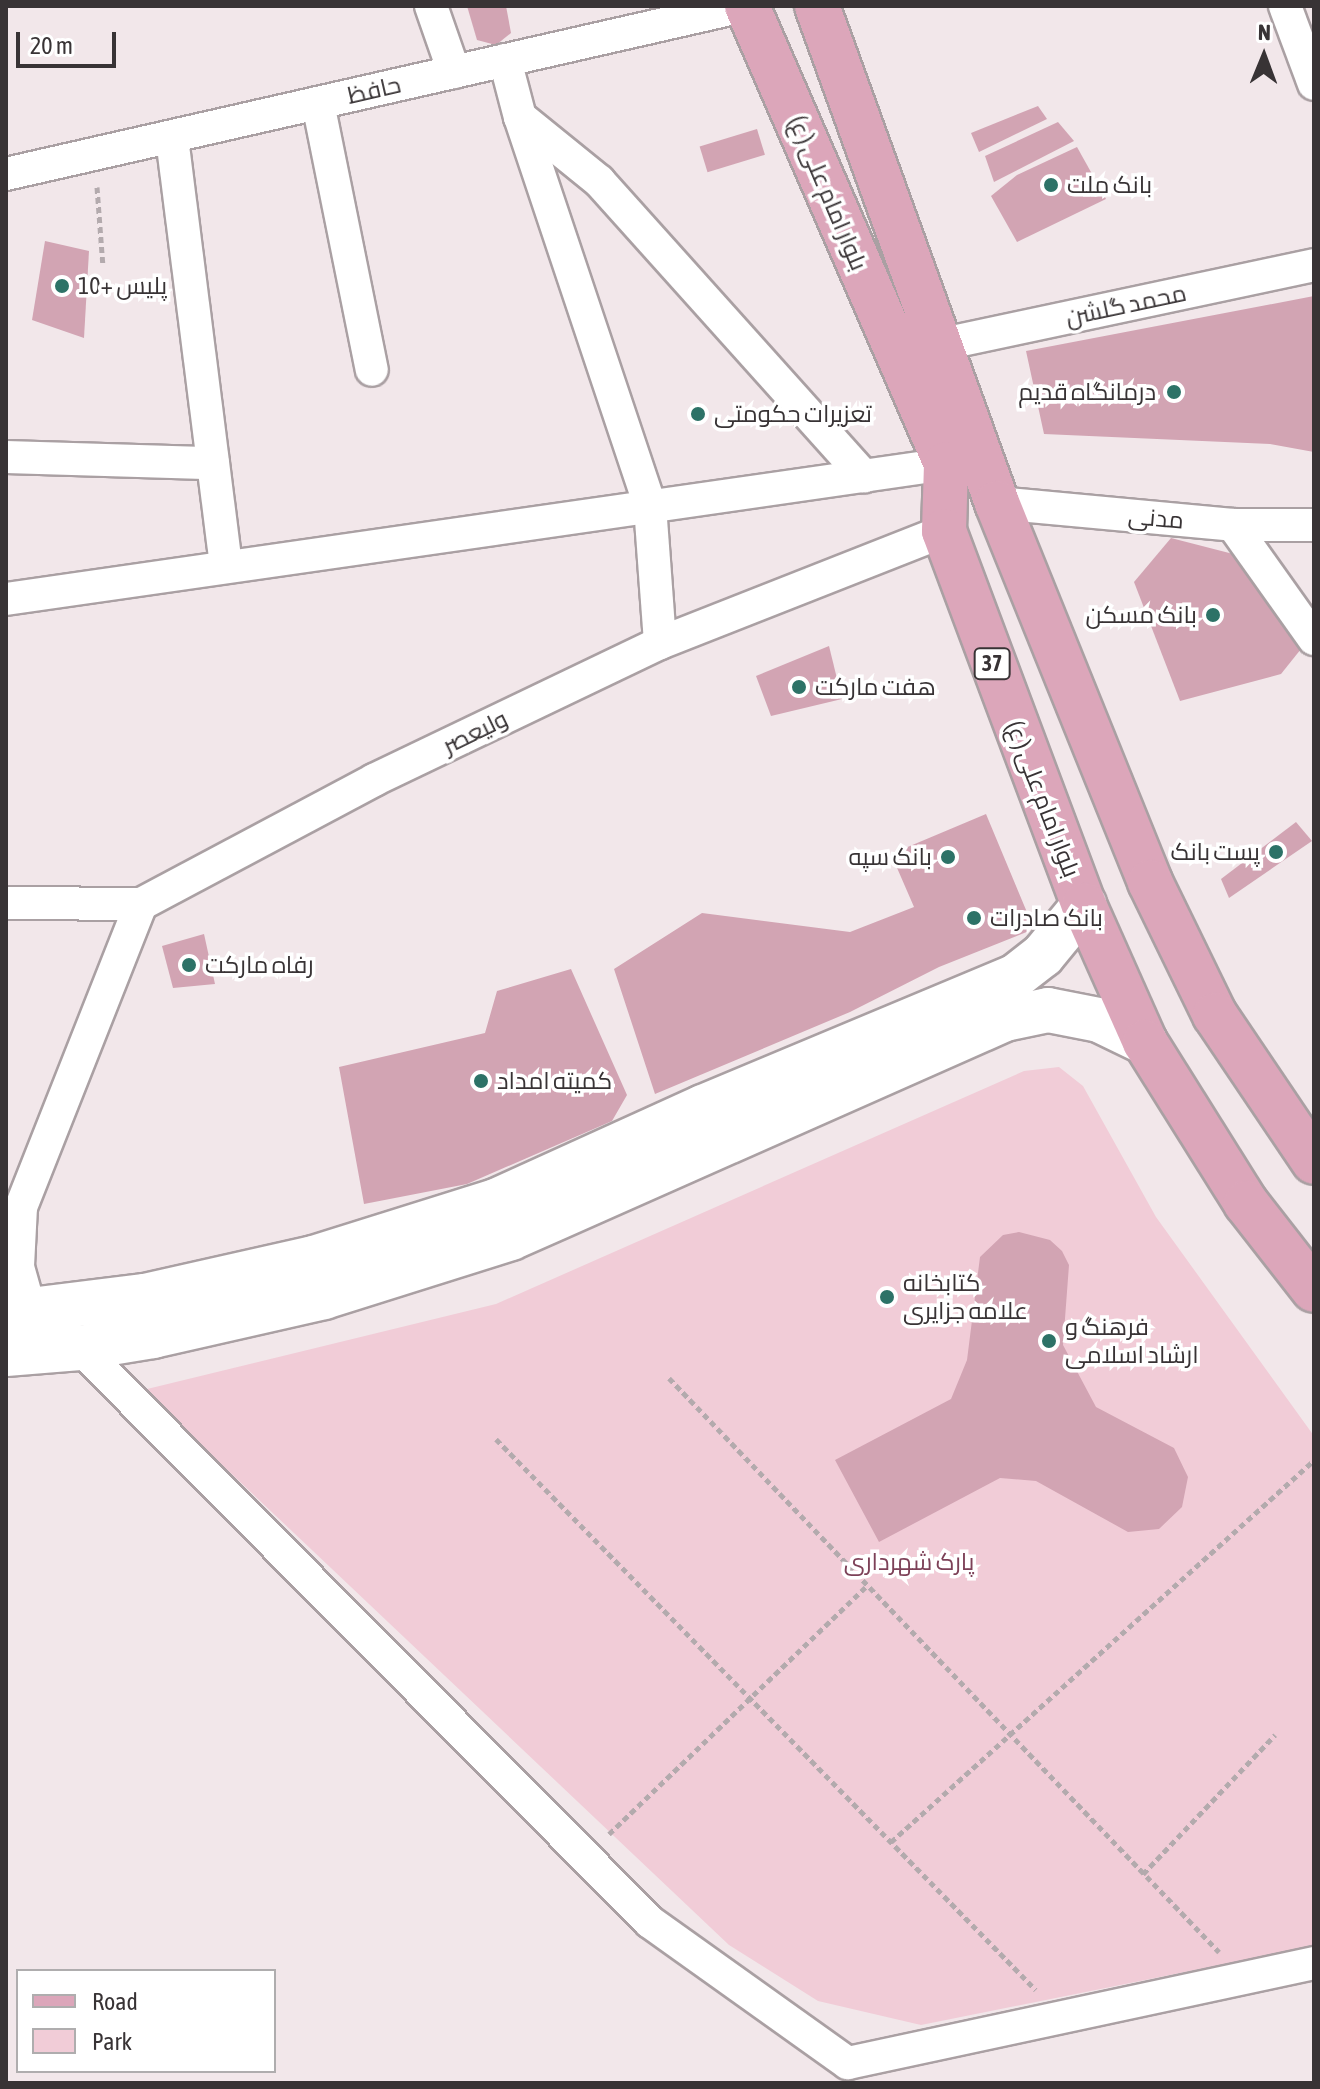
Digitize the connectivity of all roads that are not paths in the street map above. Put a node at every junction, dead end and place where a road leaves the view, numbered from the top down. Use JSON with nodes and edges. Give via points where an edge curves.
{"nodes":[{"id":1,"x":431,"y":6,"type":"edge"},
{"id":2,"x":745,"y":6,"type":"edge"},
{"id":3,"x":1285,"y":6,"type":"edge"},
{"id":4,"x":826,"y":9,"type":"edge"},
{"id":5,"x":505,"y":60,"type":"junction"},
{"id":6,"x":454,"y":72,"type":"junction"},
{"id":7,"x":1314,"y":84,"type":"edge"},
{"id":8,"x":318,"y":103,"type":"junction"},
{"id":9,"x":520,"y":117,"type":"junction"},
{"id":10,"x":172,"y":138,"type":"junction"},
{"id":11,"x":6,"y":174,"type":"edge"},
{"id":12,"x":1314,"y":265,"type":"edge"},
{"id":13,"x":938,"y":345,"type":"junction"},
{"id":14,"x":372,"y":370,"type":"dead end"},
{"id":15,"x":6,"y":457,"type":"edge"},
{"id":16,"x":213,"y":463,"type":"junction"},
{"id":17,"x":946,"y":464,"type":"junction"},
{"id":18,"x":864,"y":476,"type":"junction"},
{"id":19,"x":997,"y":503,"type":"junction"},
{"id":20,"x":650,"y":506,"type":"junction"},
{"id":21,"x":1233,"y":525,"type":"junction"},
{"id":22,"x":1314,"y":525,"type":"edge"},
{"id":23,"x":944,"y":531,"type":"junction"},
{"id":24,"x":226,"y":567,"type":"junction"},
{"id":25,"x":6,"y":599,"type":"edge"},
{"id":26,"x":1314,"y":639,"type":"edge"},
{"id":27,"x":660,"y":643,"type":"junction"},
{"id":28,"x":6,"y":903,"type":"edge"},
{"id":29,"x":141,"y":904,"type":"junction"},
{"id":30,"x":1084,"y":905,"type":"junction"},
{"id":31,"x":1145,"y":1042,"type":"junction"},
{"id":32,"x":1314,"y":1162,"type":"edge"},
{"id":33,"x":1314,"y":1290,"type":"edge"},
{"id":34,"x":18,"y":1312,"type":"edge"},
{"id":35,"x":80,"y":1348,"type":"junction"},
{"id":36,"x":6,"y":1354,"type":"edge"},
{"id":37,"x":1314,"y":1963,"type":"edge"}],
"edges":[{"from":1,"to":6,"type":"street"},
{"from":2,"to":5,"type":"street","name":"حافظ"},
{"from":2,"to":17,"type":"main road","name":"بلوار امام علی ( ع)","number":"37"},
{"from":3,"to":7,"type":"street"},
{"from":4,"to":13,"type":"main road","name":"بلوار امام علی ( ع)"},
{"from":5,"to":6,"type":"street","name":"حافظ"},
{"from":5,"to":9,"type":"street"},
{"from":6,"to":8,"type":"street","name":"حافظ"},
{"from":8,"to":10,"type":"street","name":"حافظ"},
{"from":8,"to":14,"type":"street"},
{"from":9,"to":18,"type":"street","via":[[599,181]]},
{"from":9,"to":20,"type":"street"},
{"from":10,"to":11,"type":"street","name":"حافظ"},
{"from":10,"to":16,"type":"street"},
{"from":12,"to":13,"type":"street","name":"محمد گلشن"},
{"from":13,"to":19,"type":"main road","name":"بلوار امام علی ( ع)"},
{"from":15,"to":16,"type":"street"},
{"from":16,"to":24,"type":"street"},
{"from":17,"to":18,"type":"street"},
{"from":17,"to":23,"type":"main road","name":"بلوار امام علی ( ع)","number":"37"},
{"from":18,"to":20,"type":"street"},
{"from":19,"to":21,"type":"street","name":"مدنی"},
{"from":19,"to":32,"type":"main road","name":"بلوار امام علی ( ع)","via":[[1150,882],[1215,1015]]},
{"from":20,"to":24,"type":"street"},
{"from":20,"to":27,"type":"street"},
{"from":21,"to":22,"type":"street","name":"مدنی"},
{"from":21,"to":26,"type":"street"},
{"from":23,"to":27,"type":"street","name":"ولیعصر"},
{"from":23,"to":30,"type":"main road","name":"بلوار امام علی ( ع)","number":"37"},
{"from":24,"to":25,"type":"street"},
{"from":27,"to":29,"type":"street","name":"ولیعصر","via":[[374,780]]},
{"from":28,"to":29,"type":"street","name":"ولیعصر"},
{"from":29,"to":34,"type":"street","via":[[21,1207]]},
{"from":30,"to":31,"type":"main road","name":"بلوار امام علی ( ع)","number":"37"},
{"from":30,"to":34,"type":"main road","via":[[1043,955],[1016,976],[703,1107],[496,1201],[314,1258],[145,1296]]},
{"from":31,"to":33,"type":"main road","name":"بلوار امام علی ( ع)","number":"37","via":[[1246,1203]]},
{"from":31,"to":35,"type":"main road","via":[[1099,1020],[1048,1010],[1005,1019],[511,1238],[324,1297]]},
{"from":34,"to":35,"type":"street"},
{"from":35,"to":36,"type":"main road"},
{"from":35,"to":37,"type":"street","via":[[650,1922],[848,2063]]}]}
